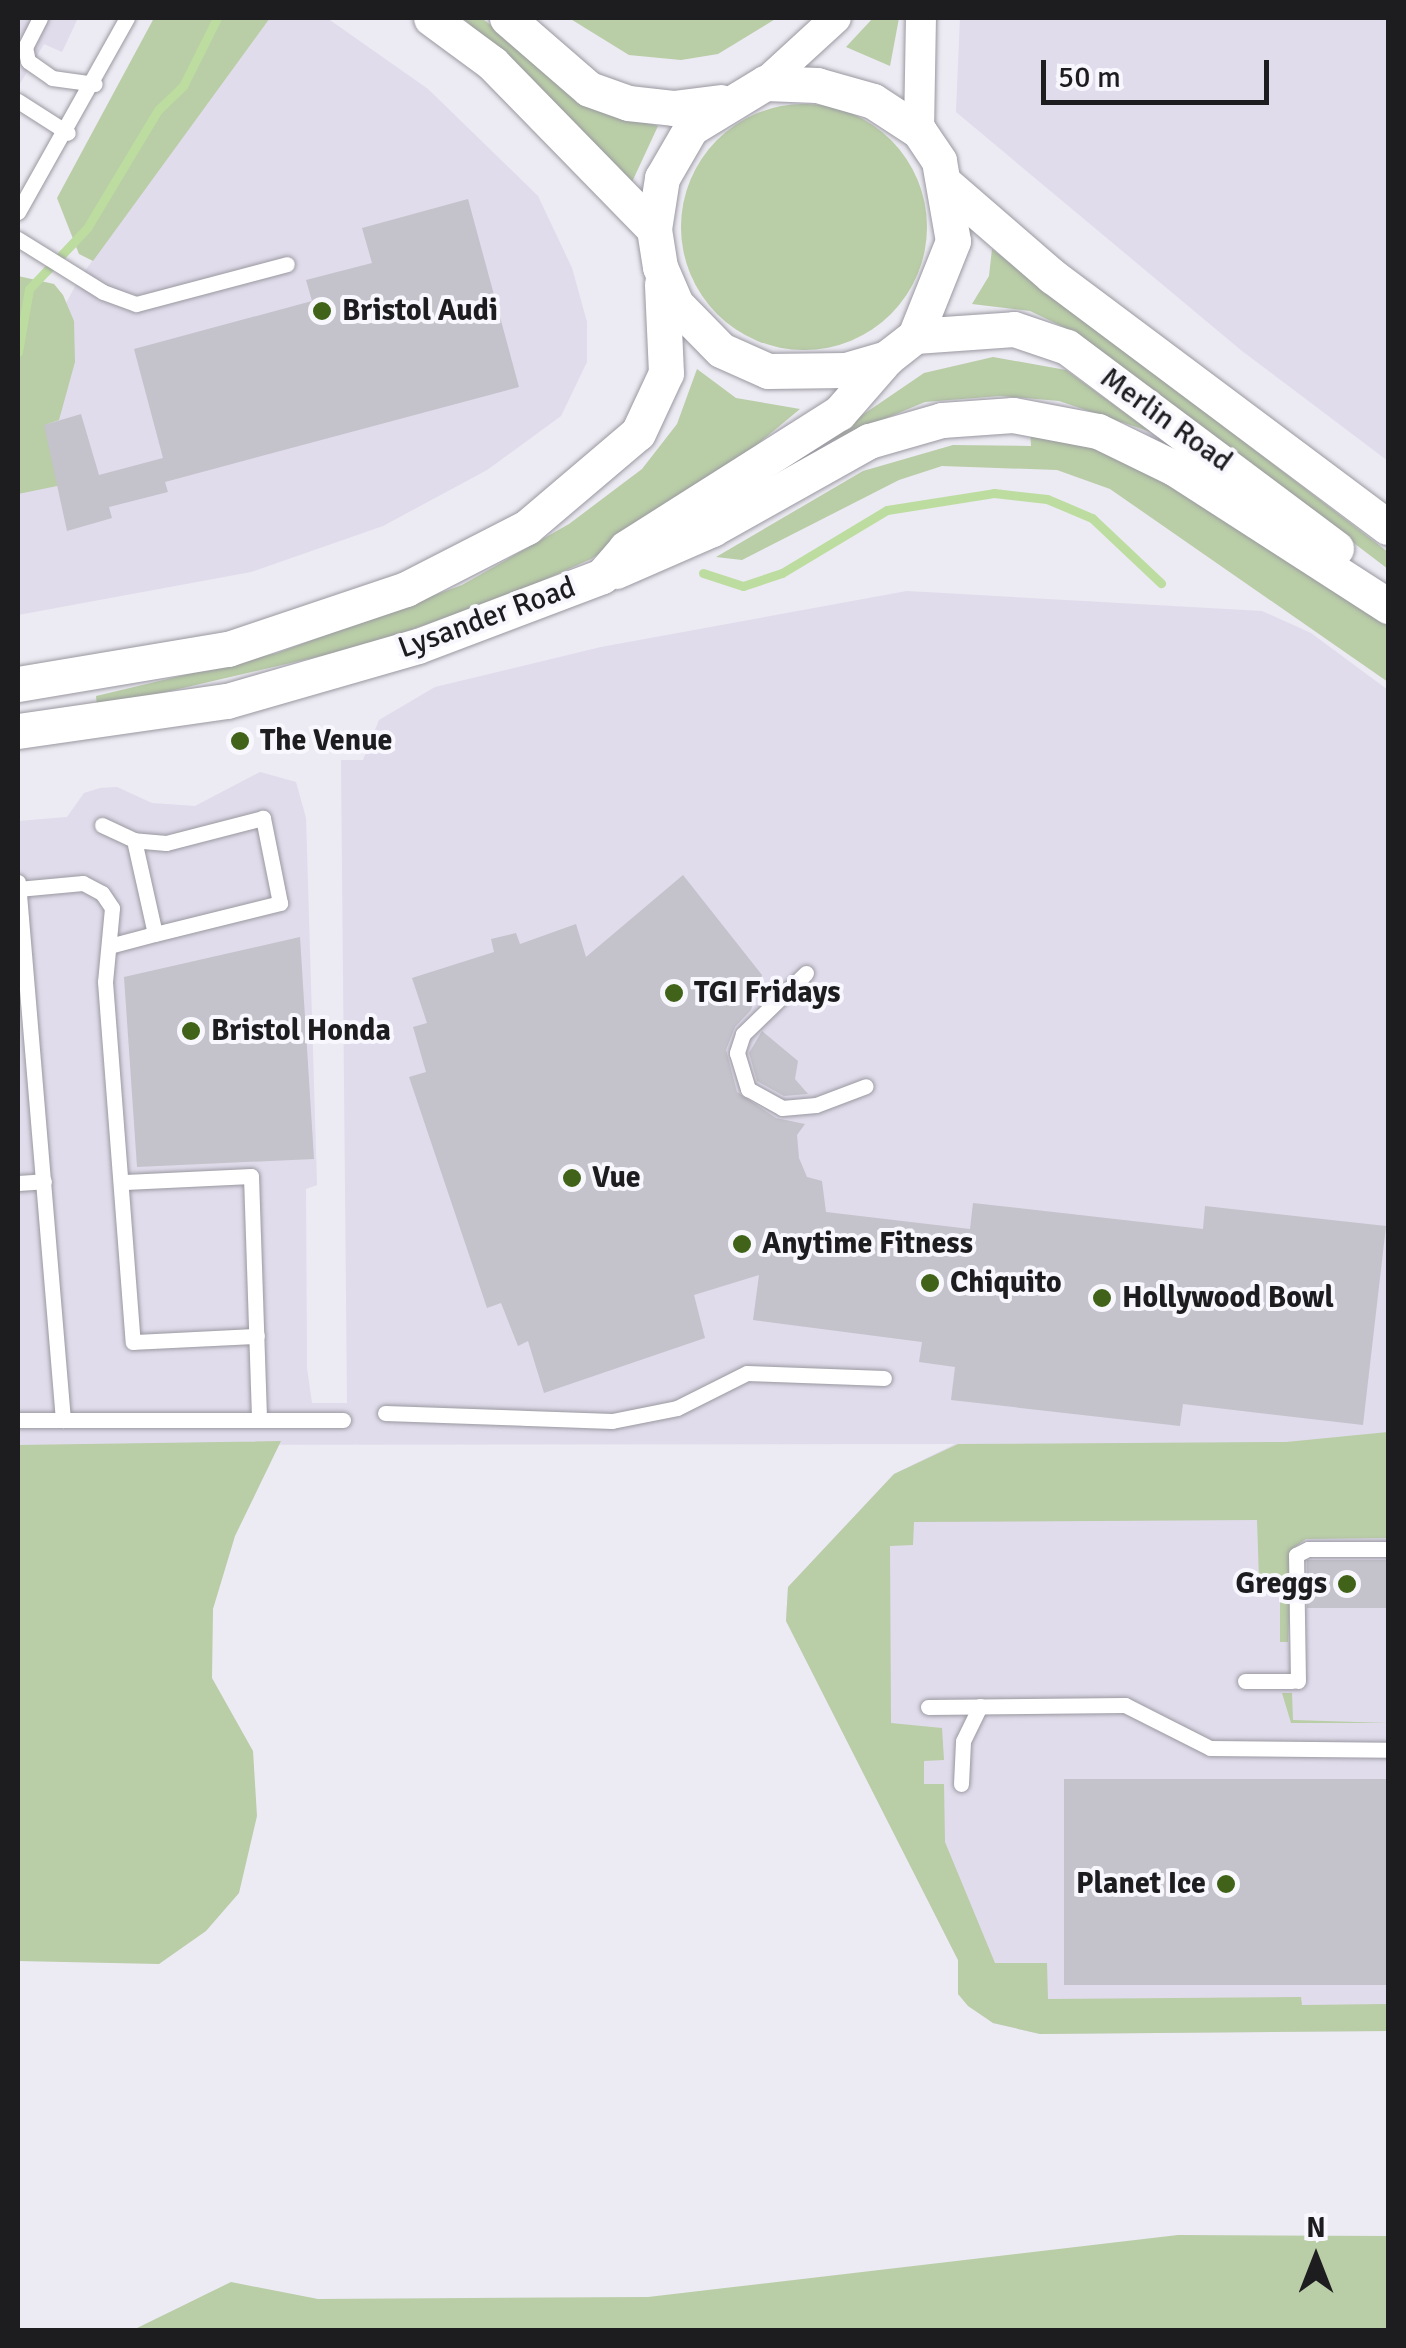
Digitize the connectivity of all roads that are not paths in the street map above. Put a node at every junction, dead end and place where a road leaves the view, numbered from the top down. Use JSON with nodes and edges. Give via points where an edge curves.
{"nodes":[{"id":1,"x":40,"y":18,"type":"edge"},
{"id":2,"x":127,"y":18,"type":"edge"},
{"id":3,"x":431,"y":18,"type":"edge"},
{"id":4,"x":507,"y":18,"type":"edge"},
{"id":5,"x":836,"y":18,"type":"edge"},
{"id":6,"x":922,"y":18,"type":"edge"},
{"id":7,"x":95,"y":84,"type":"junction"},
{"id":8,"x":765,"y":84,"type":"junction"},
{"id":9,"x":18,"y":101,"type":"edge"},
{"id":10,"x":728,"y":101,"type":"junction"},
{"id":11,"x":919,"y":131,"type":"junction"},
{"id":12,"x":68,"y":133,"type":"junction"},
{"id":13,"x":948,"y":186,"type":"junction"},
{"id":14,"x":18,"y":212,"type":"edge"},
{"id":15,"x":654,"y":229,"type":"junction"},
{"id":16,"x":18,"y":239,"type":"edge"},
{"id":17,"x":287,"y":264,"type":"dead end"},
{"id":18,"x":660,"y":267,"type":"junction"},
{"id":19,"x":901,"y":347,"type":"junction"},
{"id":20,"x":1388,"y":526,"type":"edge"},
{"id":21,"x":602,"y":576,"type":"junction"},
{"id":22,"x":1388,"y":588,"type":"edge"},
{"id":23,"x":1388,"y":606,"type":"edge"},
{"id":24,"x":18,"y":684,"type":"edge"},
{"id":25,"x":18,"y":731,"type":"edge"},
{"id":26,"x":102,"y":826,"type":"dead end"},
{"id":27,"x":134,"y":840,"type":"junction"},
{"id":28,"x":18,"y":885,"type":"edge"},
{"id":29,"x":155,"y":934,"type":"junction"},
{"id":30,"x":113,"y":945,"type":"junction"},
{"id":31,"x":806,"y":973,"type":"dead end"},
{"id":32,"x":23,"y":1006,"type":"edge"},
{"id":33,"x":866,"y":1086,"type":"dead end"},
{"id":34,"x":44,"y":1182,"type":"junction"},
{"id":35,"x":125,"y":1182,"type":"junction"},
{"id":36,"x":18,"y":1183,"type":"edge"},
{"id":37,"x":257,"y":1336,"type":"junction"},
{"id":38,"x":884,"y":1378,"type":"dead end"},
{"id":39,"x":385,"y":1414,"type":"dead end"},
{"id":40,"x":18,"y":1420,"type":"edge"},
{"id":41,"x":63,"y":1420,"type":"junction"},
{"id":42,"x":259,"y":1420,"type":"junction"},
{"id":43,"x":343,"y":1420,"type":"dead end"},
{"id":44,"x":1388,"y":1549,"type":"edge"},
{"id":45,"x":1245,"y":1682,"type":"dead end"},
{"id":46,"x":980,"y":1706,"type":"junction"},
{"id":47,"x":928,"y":1707,"type":"dead end"},
{"id":48,"x":1388,"y":1750,"type":"edge"},
{"id":49,"x":962,"y":1784,"type":"dead end"}],
"edges":[{"from":1,"to":7,"type":"lane","via":[[25,47],[28,60],[52,78]]},
{"from":2,"to":7,"type":"lane"},
{"from":3,"to":15,"type":"street","via":[[492,63]]},
{"from":4,"to":10,"type":"street","via":[[602,94],[673,108]]},
{"from":5,"to":8,"type":"street"},
{"from":6,"to":11,"type":"street","via":[[915,77]]},
{"from":7,"to":12,"type":"lane"},
{"from":8,"to":10,"type":"street"},
{"from":8,"to":11,"type":"street","via":[[817,86],[873,101]]},
{"from":9,"to":12,"type":"lane"},
{"from":10,"to":15,"type":"street","via":[[692,128],[662,178]]},
{"from":11,"to":13,"type":"street"},
{"from":12,"to":14,"type":"lane"},
{"from":13,"to":19,"type":"street","via":[[953,240]]},
{"from":13,"to":20,"type":"street","name":"Merlin Road","via":[[1052,276]]},
{"from":15,"to":18,"type":"street"},
{"from":16,"to":17,"type":"lane","via":[[136,304]]},
{"from":18,"to":19,"type":"street","via":[[676,304],[721,350],[768,371],[846,370]]},
{"from":18,"to":24,"type":"street","name":"Lysander Road","via":[[666,373],[655,403],[638,433],[527,528],[406,590],[228,650]]},
{"from":19,"to":21,"type":"street","name":"Lysander Road","via":[[838,414],[626,548]]},
{"from":19,"to":22,"type":"street","name":"Merlin Road","via":[[1014,329],[1067,348]]},
{"from":21,"to":23,"type":"street","via":[[650,561],[869,441],[942,420],[1014,415],[1098,431],[1174,468]]},
{"from":21,"to":25,"type":"street","name":"Lysander Road","via":[[418,646],[227,701]]},
{"from":26,"to":27,"type":"lane"},
{"from":27,"to":29,"type":"lane"},
{"from":27,"to":29,"type":"lane","via":[[166,843],[257,816],[271,836],[280,903]]},
{"from":28,"to":30,"type":"lane","via":[[82,884],[102,892],[112,908]]},
{"from":28,"to":32,"type":"lane"},
{"from":29,"to":30,"type":"lane"},
{"from":30,"to":35,"type":"lane","via":[[106,982]]},
{"from":31,"to":33,"type":"lane","via":[[743,1034],[739,1072],[748,1090],[782,1108],[816,1105]]},
{"from":32,"to":34,"type":"lane"},
{"from":34,"to":36,"type":"lane"},
{"from":34,"to":41,"type":"lane"},
{"from":35,"to":37,"type":"lane","via":[[133,1342]]},
{"from":35,"to":37,"type":"lane","via":[[251,1176]]},
{"from":37,"to":42,"type":"lane"},
{"from":38,"to":39,"type":"lane","via":[[747,1373],[678,1408],[612,1420]]},
{"from":40,"to":41,"type":"lane"},
{"from":41,"to":42,"type":"lane"},
{"from":42,"to":43,"type":"lane"},
{"from":44,"to":45,"type":"lane","via":[[1308,1549],[1296,1555],[1295,1681]]},
{"from":46,"to":47,"type":"lane"},
{"from":46,"to":48,"type":"lane","via":[[1135,1706],[1210,1748]]},
{"from":46,"to":49,"type":"lane","via":[[963,1741]]}]}
